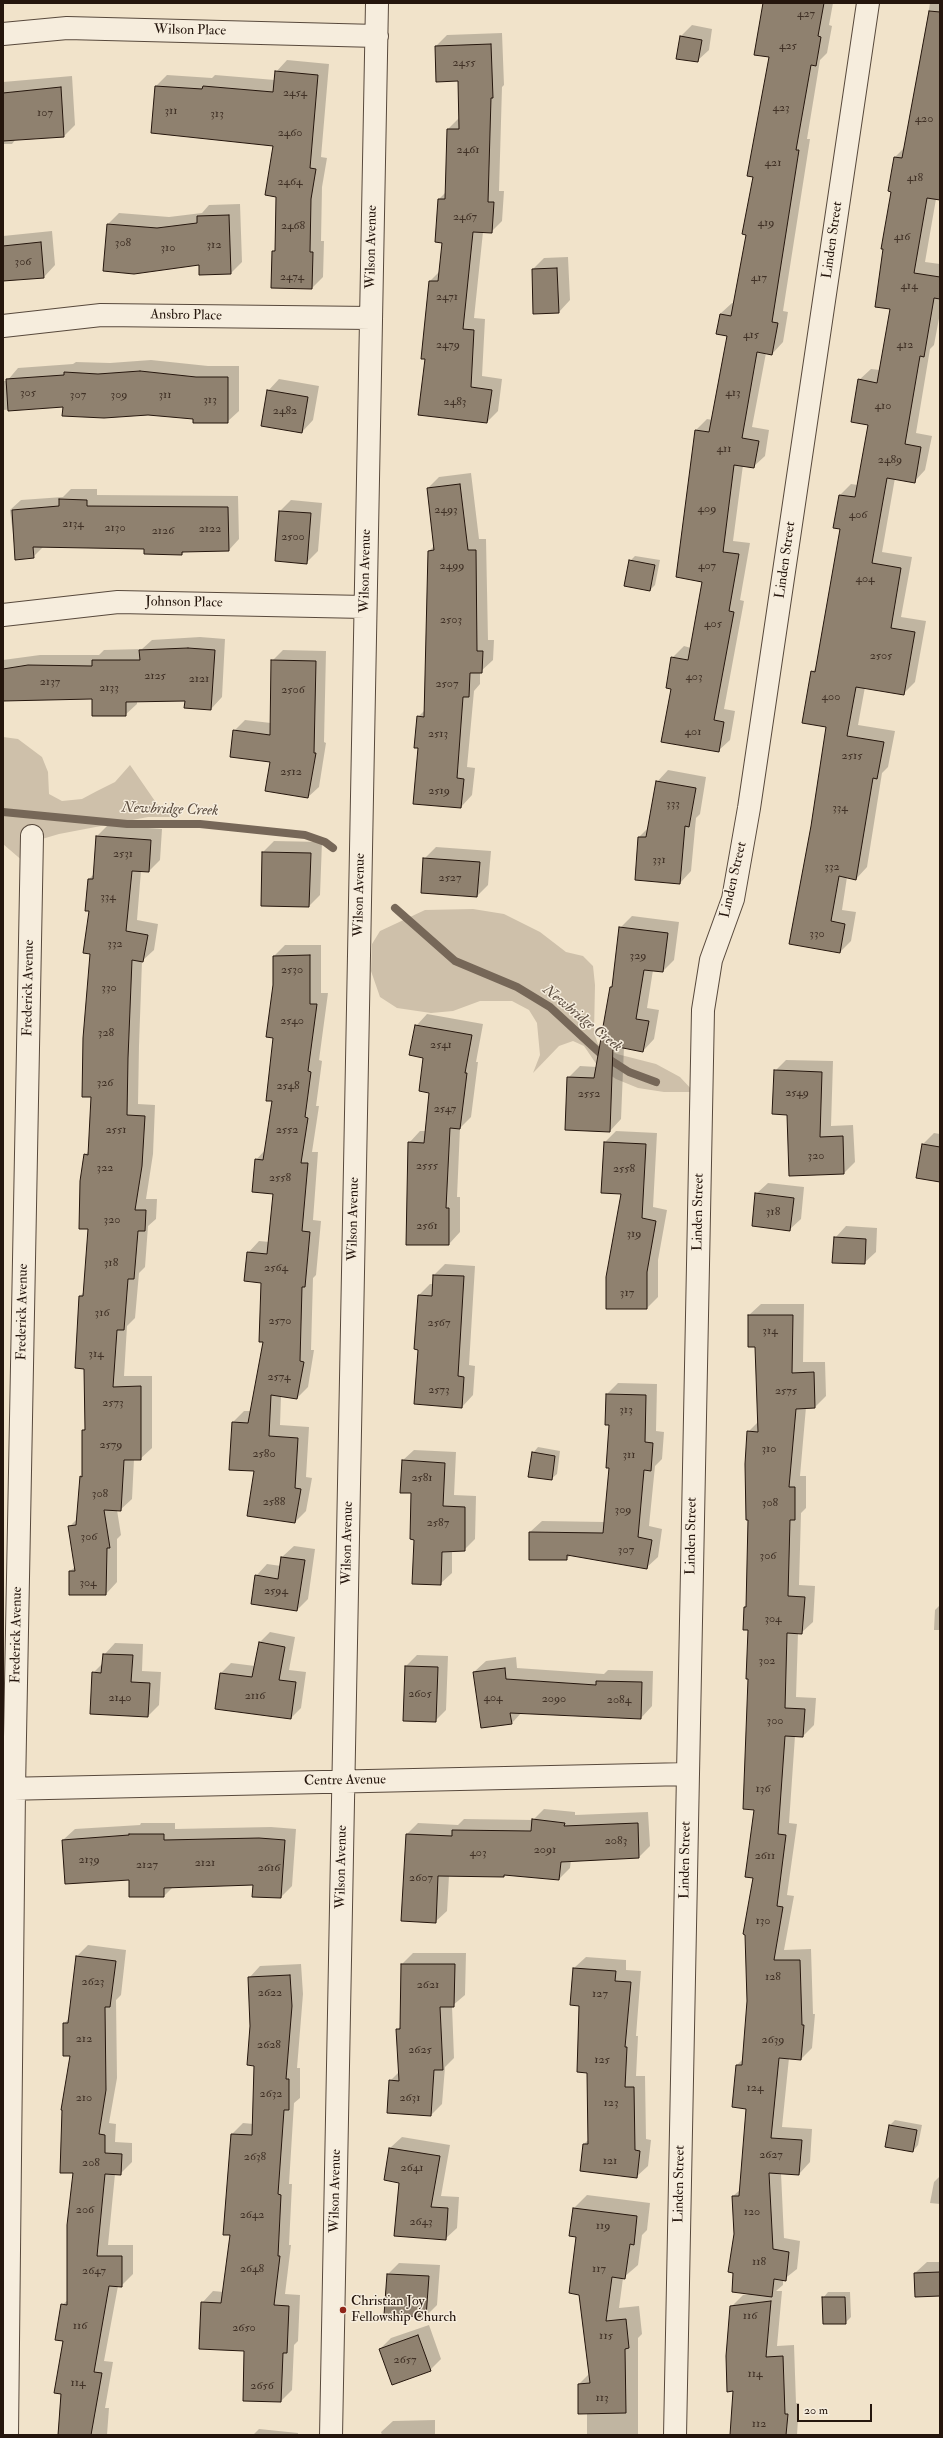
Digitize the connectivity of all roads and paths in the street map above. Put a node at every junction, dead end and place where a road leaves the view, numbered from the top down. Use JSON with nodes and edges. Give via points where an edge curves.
{"nodes":[{"id":1,"x":377,"y":3,"type":"edge"},
{"id":2,"x":868,"y":3,"type":"edge"},
{"id":3,"x":3,"y":34,"type":"edge"},
{"id":4,"x":377,"y":36,"type":"junction"},
{"id":5,"x":371,"y":318,"type":"junction"},
{"id":6,"x":3,"y":326,"type":"edge"},
{"id":7,"x":365,"y":607,"type":"junction"},
{"id":8,"x":3,"y":615,"type":"edge"},
{"id":9,"x":32,"y":836,"type":"dead end"},
{"id":10,"x":688,"y":1774,"type":"junction"},
{"id":11,"x":344,"y":1781,"type":"junction"},
{"id":12,"x":9,"y":1789,"type":"edge"},
{"id":13,"x":7,"y":2435,"type":"edge"},
{"id":14,"x":331,"y":2435,"type":"edge"},
{"id":15,"x":675,"y":2435,"type":"edge"}],
"edges":[{"from":1,"to":4,"type":"street","name":"Wilson Avenue"},
{"from":2,"to":10,"type":"street","name":"Linden Street","via":[[749,808],[733,899],[711,960],[703,1010]]},
{"from":3,"to":4,"type":"street","name":"Wilson Place","via":[[67,28]]},
{"from":4,"to":5,"type":"street","name":"Wilson Avenue"},
{"from":5,"to":6,"type":"street","name":"Ansbro Place","via":[[101,315]]},
{"from":5,"to":7,"type":"street","name":"Wilson Avenue"},
{"from":7,"to":8,"type":"street","name":"Johnson Place","via":[[118,602]]},
{"from":7,"to":11,"type":"street","name":"Wilson Avenue"},
{"from":9,"to":12,"type":"street","name":"Frederick Avenue"},
{"from":10,"to":11,"type":"street","name":"Centre Avenue"},
{"from":10,"to":15,"type":"street","name":"Linden Street"},
{"from":11,"to":12,"type":"street","name":"Centre Avenue"},
{"from":11,"to":14,"type":"street","name":"Wilson Avenue"},
{"from":12,"to":13,"type":"street","name":"Frederick Avenue"}]}
